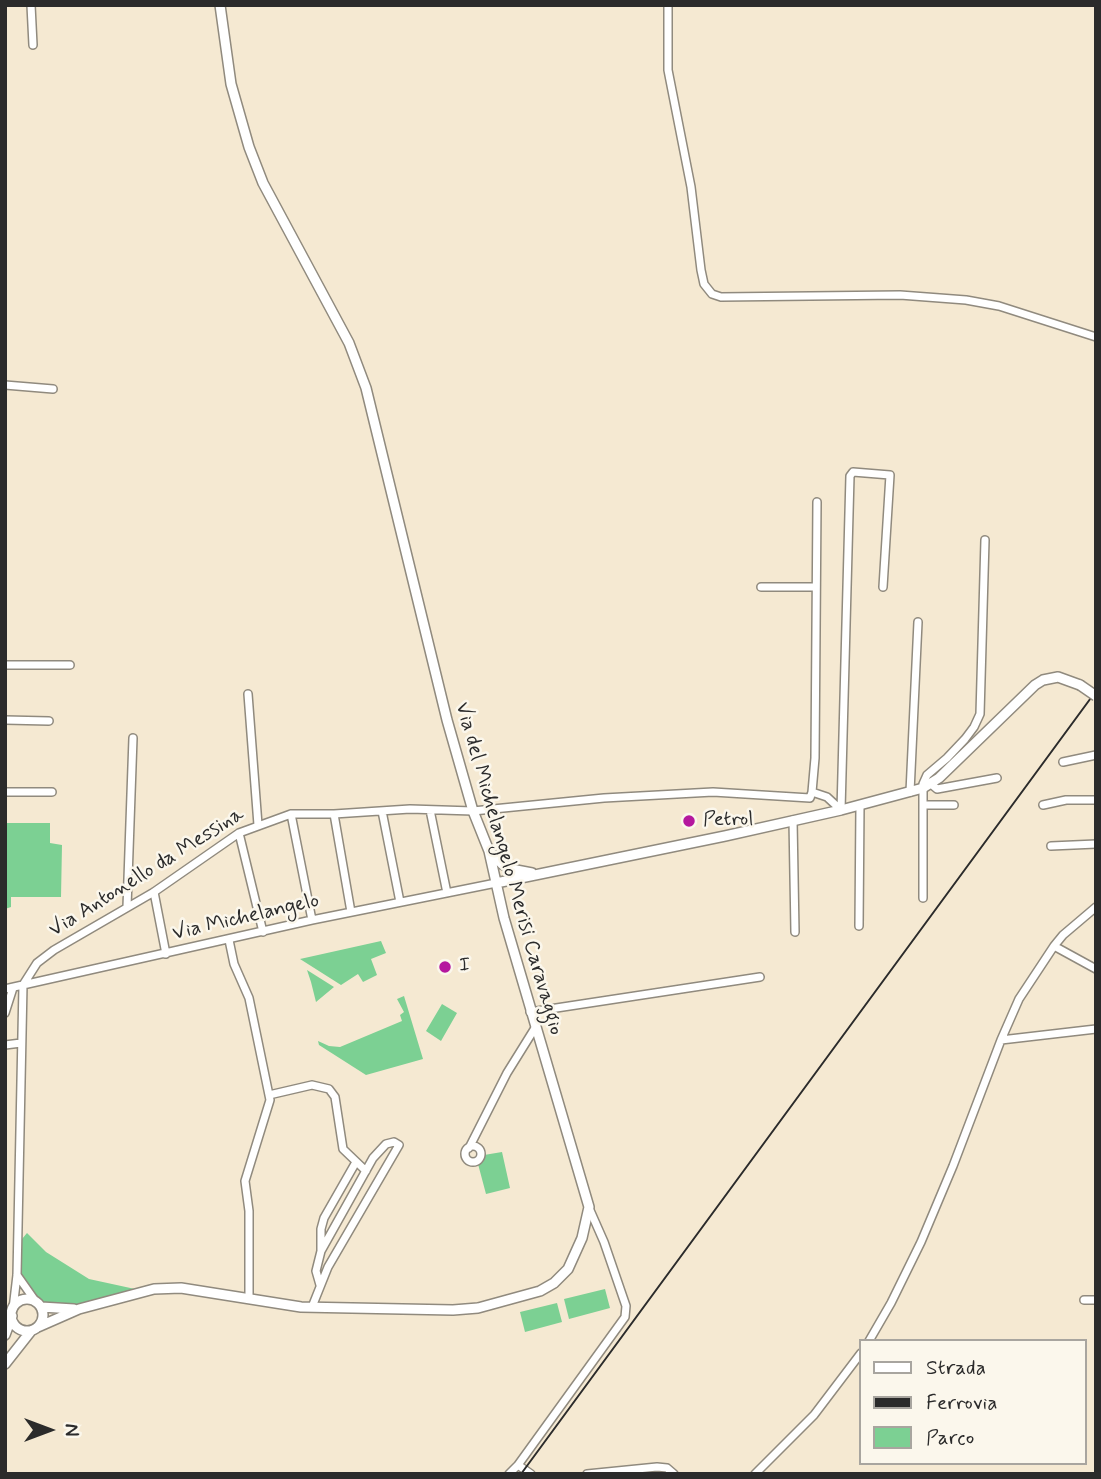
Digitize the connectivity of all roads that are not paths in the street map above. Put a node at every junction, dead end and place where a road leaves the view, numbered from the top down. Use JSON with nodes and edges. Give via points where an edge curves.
{"nodes":[{"id":1,"x":31,"y":5,"type":"edge"},
{"id":2,"x":220,"y":5,"type":"edge"},
{"id":3,"x":668,"y":5,"type":"edge"},
{"id":4,"x":33,"y":45,"type":"dead end"},
{"id":5,"x":1096,"y":337,"type":"edge"},
{"id":6,"x":5,"y":385,"type":"edge"},
{"id":7,"x":53,"y":389,"type":"dead end"},
{"id":8,"x":817,"y":502,"type":"dead end"},
{"id":9,"x":985,"y":540,"type":"dead end"},
{"id":10,"x":761,"y":587,"type":"dead end"},
{"id":11,"x":815,"y":587,"type":"junction"},
{"id":12,"x":883,"y":587,"type":"dead end"},
{"id":13,"x":918,"y":622,"type":"dead end"},
{"id":14,"x":5,"y":665,"type":"edge"},
{"id":15,"x":70,"y":665,"type":"dead end"},
{"id":16,"x":248,"y":694,"type":"dead end"},
{"id":17,"x":1096,"y":696,"type":"edge"},
{"id":18,"x":5,"y":720,"type":"edge"},
{"id":19,"x":49,"y":721,"type":"dead end"},
{"id":20,"x":133,"y":738,"type":"dead end"},
{"id":21,"x":1096,"y":755,"type":"edge"},
{"id":22,"x":1063,"y":762,"type":"dead end"},
{"id":23,"x":997,"y":778,"type":"dead end"},
{"id":24,"x":927,"y":786,"type":"junction"},
{"id":25,"x":5,"y":792,"type":"edge"},
{"id":26,"x":52,"y":792,"type":"dead end"},
{"id":27,"x":812,"y":792,"type":"junction"},
{"id":28,"x":910,"y":792,"type":"junction"},
{"id":29,"x":1096,"y":800,"type":"edge"},
{"id":30,"x":859,"y":805,"type":"junction"},
{"id":31,"x":922,"y":805,"type":"junction"},
{"id":32,"x":954,"y":805,"type":"dead end"},
{"id":33,"x":1043,"y":805,"type":"dead end"},
{"id":34,"x":430,"y":810,"type":"junction"},
{"id":35,"x":841,"y":810,"type":"junction"},
{"id":36,"x":382,"y":811,"type":"junction"},
{"id":37,"x":473,"y":811,"type":"junction"},
{"id":38,"x":291,"y":814,"type":"junction"},
{"id":39,"x":334,"y":814,"type":"junction"},
{"id":40,"x":793,"y":820,"type":"junction"},
{"id":41,"x":258,"y":824,"type":"junction"},
{"id":42,"x":239,"y":832,"type":"junction"},
{"id":43,"x":1096,"y":844,"type":"edge"},
{"id":44,"x":1051,"y":846,"type":"dead end"},
{"id":45,"x":489,"y":851,"type":"junction"},
{"id":46,"x":537,"y":874,"type":"junction"},
{"id":47,"x":495,"y":883,"type":"junction"},
{"id":48,"x":153,"y":892,"type":"junction"},
{"id":49,"x":447,"y":893,"type":"junction"},
{"id":50,"x":923,"y":898,"type":"dead end"},
{"id":51,"x":400,"y":902,"type":"junction"},
{"id":52,"x":127,"y":907,"type":"junction"},
{"id":53,"x":1096,"y":907,"type":"edge"},
{"id":54,"x":351,"y":912,"type":"junction"},
{"id":55,"x":312,"y":920,"type":"junction"},
{"id":56,"x":859,"y":926,"type":"dead end"},
{"id":57,"x":263,"y":932,"type":"junction"},
{"id":58,"x":795,"y":932,"type":"dead end"},
{"id":59,"x":229,"y":940,"type":"junction"},
{"id":60,"x":1054,"y":946,"type":"junction"},
{"id":61,"x":166,"y":954,"type":"junction"},
{"id":62,"x":1096,"y":969,"type":"edge"},
{"id":63,"x":760,"y":977,"type":"dead end"},
{"id":64,"x":23,"y":985,"type":"junction"},
{"id":65,"x":9,"y":988,"type":"edge"},
{"id":66,"x":530,"y":1012,"type":"junction"},
{"id":67,"x":5,"y":1013,"type":"edge"},
{"id":68,"x":535,"y":1028,"type":"junction"},
{"id":69,"x":1096,"y":1029,"type":"edge"},
{"id":70,"x":1001,"y":1040,"type":"junction"},
{"id":71,"x":21,"y":1043,"type":"junction"},
{"id":72,"x":5,"y":1045,"type":"edge"},
{"id":73,"x":269,"y":1095,"type":"junction"},
{"id":74,"x":468,"y":1148,"type":"dead end"},
{"id":75,"x":356,"y":1162,"type":"junction"},
{"id":76,"x":366,"y":1171,"type":"junction"},
{"id":77,"x":589,"y":1208,"type":"junction"},
{"id":78,"x":321,"y":1251,"type":"junction"},
{"id":79,"x":18,"y":1275,"type":"junction"},
{"id":80,"x":320,"y":1285,"type":"junction"},
{"id":81,"x":249,"y":1299,"type":"junction"},
{"id":82,"x":1084,"y":1300,"type":"dead end"},
{"id":83,"x":1096,"y":1300,"type":"edge"},
{"id":84,"x":38,"y":1304,"type":"junction"},
{"id":85,"x":312,"y":1307,"type":"junction"},
{"id":86,"x":79,"y":1309,"type":"junction"},
{"id":87,"x":12,"y":1313,"type":"junction"},
{"id":88,"x":35,"y":1329,"type":"junction"},
{"id":89,"x":5,"y":1335,"type":"edge"},
{"id":90,"x":870,"y":1339,"type":"edge"},
{"id":91,"x":860,"y":1354,"type":"edge"},
{"id":92,"x":5,"y":1364,"type":"edge"},
{"id":93,"x":518,"y":1465,"type":"junction"},
{"id":94,"x":509,"y":1474,"type":"edge"},
{"id":95,"x":531,"y":1474,"type":"edge"},
{"id":96,"x":587,"y":1474,"type":"edge"},
{"id":97,"x":674,"y":1474,"type":"edge"},
{"id":98,"x":755,"y":1474,"type":"edge"}],
"edges":[{"from":1,"to":4,"type":"street"},
{"from":2,"to":37,"type":"street","name":"Via del Michelangelo Merisi Caravaggio","via":[[231,84],[249,147],[268,192],[349,343],[366,388]]},
{"from":3,"to":5,"type":"street","via":[[668,70],[691,187],[701,270],[712,294],[721,298],[900,295],[966,300]]},
{"from":6,"to":7,"type":"street"},
{"from":8,"to":11,"type":"street"},
{"from":9,"to":24,"type":"street","via":[[980,714],[965,739],[927,775]]},
{"from":10,"to":11,"type":"street"},
{"from":11,"to":27,"type":"street"},
{"from":12,"to":35,"type":"street","via":[[890,475],[853,472]]},
{"from":13,"to":28,"type":"street"},
{"from":14,"to":15,"type":"street"},
{"from":16,"to":41,"type":"street"},
{"from":17,"to":24,"type":"street","bridge":true,"via":[[1058,677],[1043,680]]},
{"from":18,"to":19,"type":"street"},
{"from":20,"to":52,"type":"street"},
{"from":21,"to":22,"type":"street"},
{"from":23,"to":24,"type":"street","via":[[937,789]]},
{"from":24,"to":28,"type":"street"},
{"from":24,"to":31,"type":"street"},
{"from":25,"to":26,"type":"street"},
{"from":27,"to":35,"type":"street","via":[[827,797]]},
{"from":27,"to":37,"type":"street","name":"Via Antonello da Messina","via":[[810,798],[713,792]]},
{"from":28,"to":30,"type":"street"},
{"from":29,"to":33,"type":"street"},
{"from":30,"to":35,"type":"street"},
{"from":30,"to":56,"type":"street"},
{"from":31,"to":32,"type":"street"},
{"from":31,"to":50,"type":"street"},
{"from":34,"to":36,"type":"street","name":"Via Antonello da Messina"},
{"from":34,"to":37,"type":"street","name":"Via Antonello da Messina"},
{"from":34,"to":49,"type":"street"},
{"from":35,"to":40,"type":"street"},
{"from":36,"to":39,"type":"street","name":"Via Antonello da Messina"},
{"from":36,"to":51,"type":"street"},
{"from":37,"to":45,"type":"street","name":"Via del Michelangelo Merisi Caravaggio"},
{"from":38,"to":39,"type":"street","name":"Via Antonello da Messina"},
{"from":38,"to":41,"type":"street","name":"Via Antonello da Messina"},
{"from":38,"to":55,"type":"street"},
{"from":39,"to":54,"type":"street"},
{"from":40,"to":46,"type":"street"},
{"from":40,"to":58,"type":"street"},
{"from":41,"to":42,"type":"street","name":"Via Antonello da Messina"},
{"from":42,"to":48,"type":"street","name":"Via Antonello da Messina"},
{"from":42,"to":57,"type":"street"},
{"from":43,"to":44,"type":"street"},
{"from":45,"to":46,"type":"street","via":[[511,869]]},
{"from":45,"to":47,"type":"street","name":"Via del Michelangelo Merisi Caravaggio"},
{"from":46,"to":47,"type":"street"},
{"from":47,"to":49,"type":"street","name":"Via Michelangelo"},
{"from":47,"to":66,"type":"street","name":"Via del Michelangelo Merisi Caravaggio"},
{"from":48,"to":52,"type":"street","name":"Via Antonello da Messina"},
{"from":48,"to":61,"type":"street"},
{"from":49,"to":51,"type":"street","name":"Via Michelangelo"},
{"from":51,"to":54,"type":"street","name":"Via Michelangelo"},
{"from":52,"to":64,"type":"street","name":"Via Antonello da Messina","via":[[37,962]]},
{"from":53,"to":60,"type":"street"},
{"from":54,"to":55,"type":"street","name":"Via Michelangelo"},
{"from":55,"to":57,"type":"street","name":"Via Michelangelo"},
{"from":57,"to":59,"type":"street","name":"Via Michelangelo"},
{"from":59,"to":61,"type":"street","name":"Via Michelangelo"},
{"from":59,"to":73,"type":"street","via":[[249,998]]},
{"from":60,"to":62,"type":"street"},
{"from":60,"to":70,"type":"street","via":[[1019,999]]},
{"from":61,"to":64,"type":"street","name":"Via Michelangelo"},
{"from":63,"to":66,"type":"street"},
{"from":64,"to":65,"type":"street","name":"Via Michelangelo"},
{"from":64,"to":71,"type":"street"},
{"from":65,"to":67,"type":"street"},
{"from":66,"to":68,"type":"street","name":"Via del Michelangelo Merisi Caravaggio"},
{"from":68,"to":74,"type":"street"},
{"from":68,"to":77,"type":"street","name":"Via del Michelangelo Merisi Caravaggio"},
{"from":69,"to":70,"type":"street"},
{"from":70,"to":90,"type":"street","via":[[921,1242]]},
{"from":71,"to":72,"type":"street"},
{"from":71,"to":79,"type":"street"},
{"from":73,"to":75,"type":"street","via":[[312,1086],[329,1088],[335,1097],[343,1149]]},
{"from":73,"to":81,"type":"street","via":[[245,1181]]},
{"from":75,"to":76,"type":"street"},
{"from":75,"to":78,"type":"street","via":[[324,1218]]},
{"from":76,"to":78,"type":"street"},
{"from":76,"to":80,"type":"street","via":[[386,1144],[399,1145]]},
{"from":77,"to":85,"type":"street","via":[[568,1269],[540,1291],[453,1310],[413,1305]]},
{"from":77,"to":93,"type":"street","via":[[626,1306],[625,1317]]},
{"from":78,"to":80,"type":"street","via":[[316,1271]]},
{"from":79,"to":84,"type":"street"},
{"from":79,"to":87,"type":"street"},
{"from":80,"to":85,"type":"street"},
{"from":81,"to":85,"type":"street"},
{"from":81,"to":86,"type":"street","via":[[181,1288],[154,1289]]},
{"from":82,"to":83,"type":"street"},
{"from":84,"to":86,"type":"street"},
{"from":84,"to":87,"type":"street","via":[[20,1301]]},
{"from":84,"to":88,"type":"street","via":[[43,1320]]},
{"from":86,"to":88,"type":"street"},
{"from":87,"to":88,"type":"street","via":[[18,1328]]},
{"from":87,"to":89,"type":"street"},
{"from":88,"to":92,"type":"street"},
{"from":91,"to":98,"type":"street","via":[[814,1415]]},
{"from":93,"to":94,"type":"street"},
{"from":93,"to":95,"type":"street"},
{"from":96,"to":97,"type":"street","via":[[662,1467]]}]}
